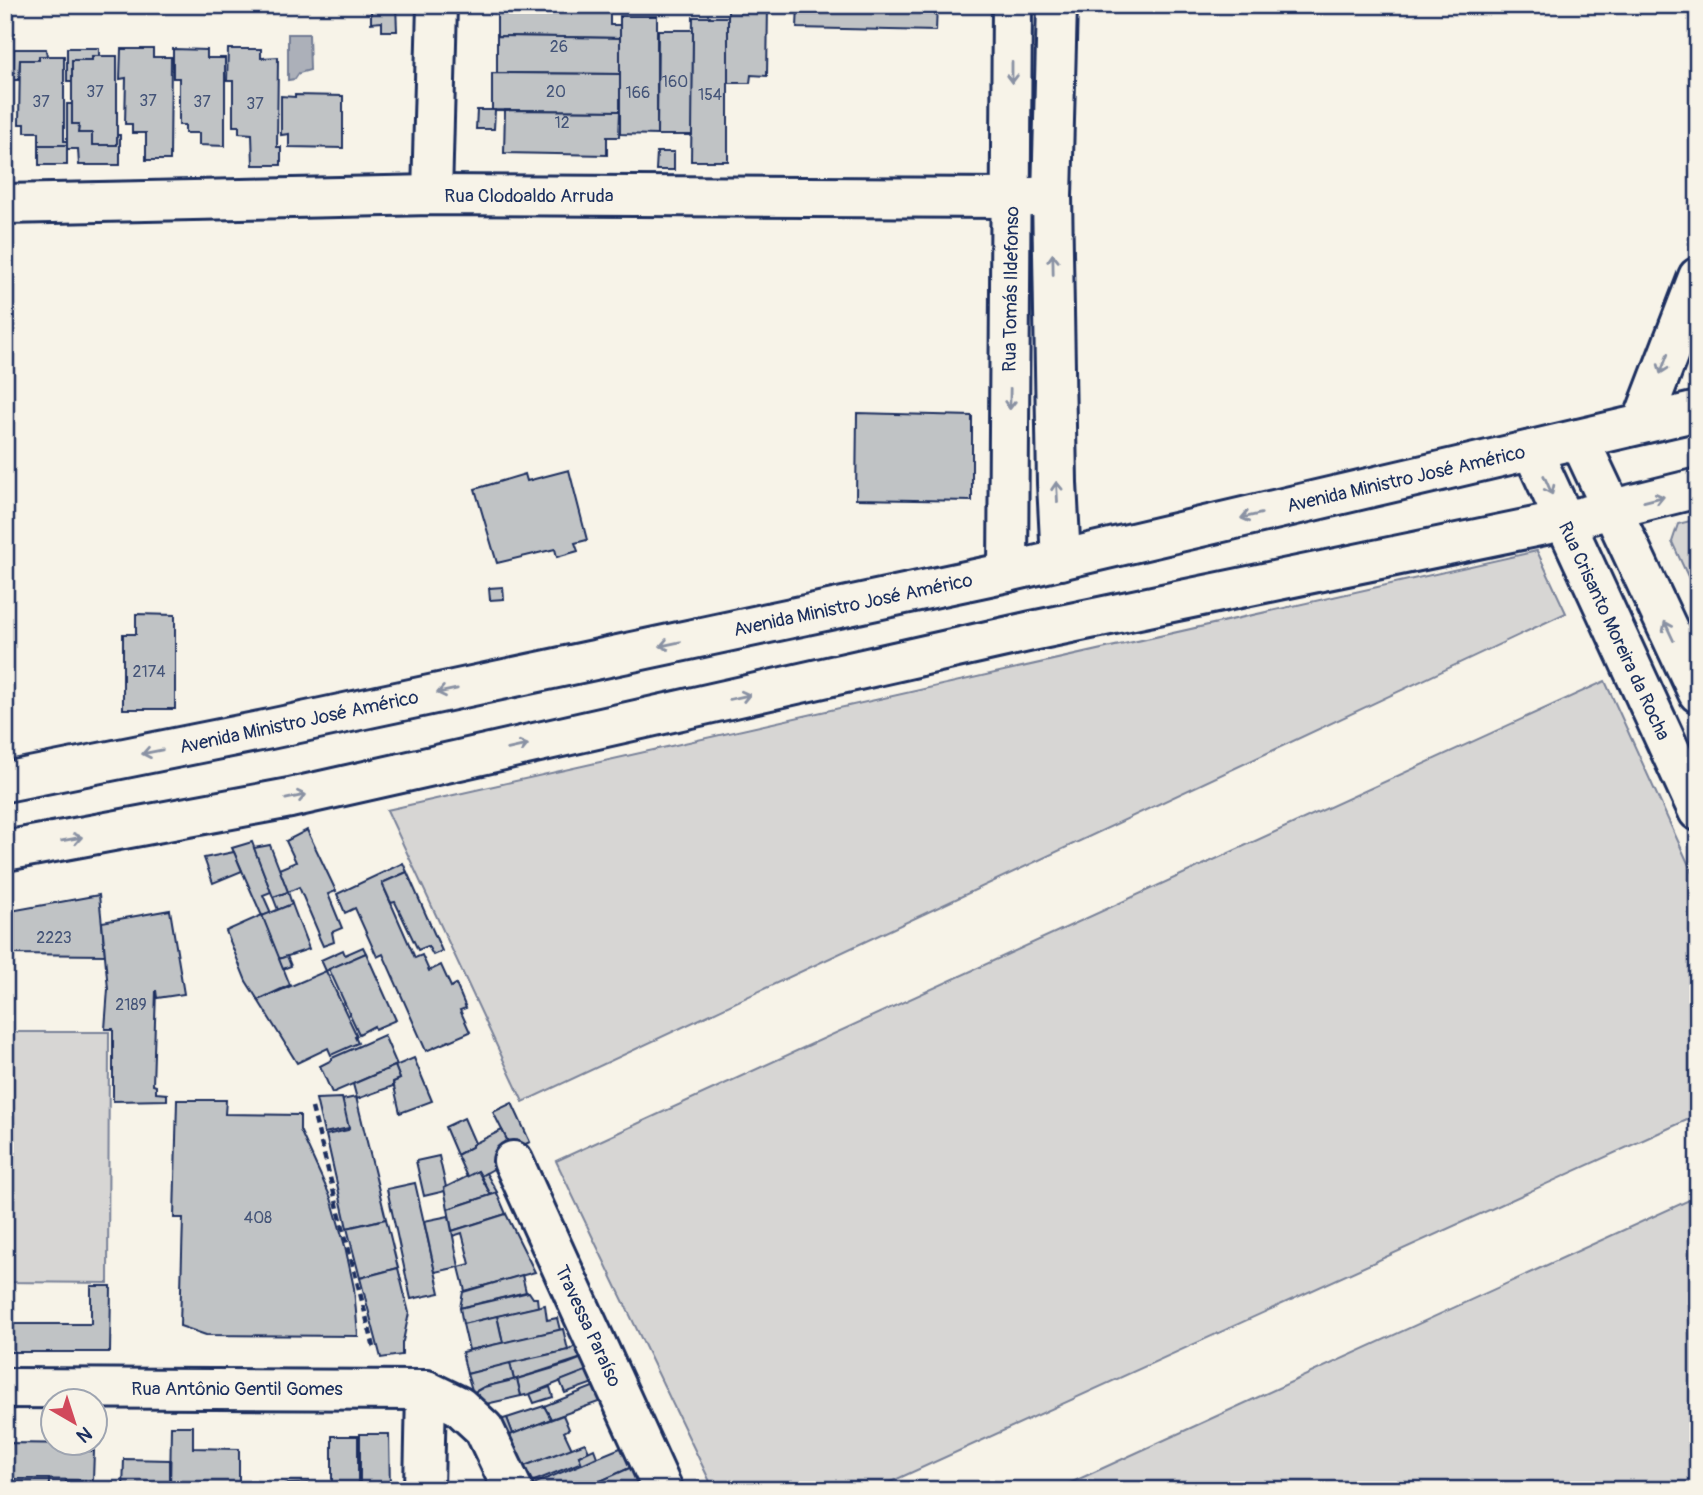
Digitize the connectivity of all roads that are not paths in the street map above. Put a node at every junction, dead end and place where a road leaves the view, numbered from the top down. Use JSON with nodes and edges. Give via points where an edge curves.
{"nodes":[{"id":1,"x":437,"y":5,"type":"edge"},
{"id":2,"x":1057,"y":5,"type":"edge"},
{"id":3,"x":1012,"y":6,"type":"edge"},
{"id":4,"x":432,"y":195,"type":"junction"},
{"id":5,"x":1052,"y":196,"type":"junction"},
{"id":6,"x":1012,"y":198,"type":"junction"},
{"id":7,"x":5,"y":204,"type":"edge"},
{"id":8,"x":1698,"y":278,"type":"edge"},
{"id":9,"x":1698,"y":411,"type":"edge"},
{"id":10,"x":1642,"y":423,"type":"junction"},
{"id":11,"x":1579,"y":439,"type":"junction"},
{"id":12,"x":1532,"y":450,"type":"junction"},
{"id":13,"x":1698,"y":488,"type":"edge"},
{"id":14,"x":1612,"y":509,"type":"junction"},
{"id":15,"x":1564,"y":521,"type":"junction"},
{"id":16,"x":1061,"y":560,"type":"junction"},
{"id":17,"x":1008,"y":572,"type":"junction"},
{"id":18,"x":1698,"y":693,"type":"edge"},
{"id":19,"x":5,"y":782,"type":"edge"},
{"id":20,"x":1698,"y":811,"type":"edge"},
{"id":21,"x":5,"y":851,"type":"edge"},
{"id":22,"x":513,"y":1161,"type":"dead end"},
{"id":23,"x":5,"y":1388,"type":"edge"},
{"id":24,"x":426,"y":1390,"type":"junction"},
{"id":25,"x":424,"y":1490,"type":"edge"},
{"id":26,"x":513,"y":1490,"type":"edge"},
{"id":27,"x":663,"y":1490,"type":"edge"}],
"edges":[{"from":1,"to":4,"type":"main road"},
{"from":2,"to":3,"type":"main road"},
{"from":2,"to":5,"type":"main road","name":"Rua Tomás Ildefonso"},
{"from":3,"to":6,"type":"main road","name":"Rua Tomás Ildefonso","one_way":true},
{"from":4,"to":6,"type":"main road","name":"Rua Clodoaldo Arruda"},
{"from":4,"to":7,"type":"main road","name":"Rua Clodoaldo Arruda"},
{"from":5,"to":6,"type":"main road","name":"Rua Clodoaldo Arruda"},
{"from":16,"to":5,"type":"main road","name":"Rua Tomás Ildefonso","one_way":true},
{"from":6,"to":17,"type":"main road","name":"Rua Tomás Ildefonso","one_way":true},
{"from":8,"to":10,"type":"main road","one_way":true},
{"from":9,"to":10,"type":"main road","name":"Avenida Ministro José Américo"},
{"from":10,"to":11,"type":"main road","name":"Avenida Ministro José Américo"},
{"from":11,"to":12,"type":"main road","name":"Avenida Ministro José Américo"},
{"from":11,"to":14,"type":"main road"},
{"from":12,"to":15,"type":"main road","name":"Rua Crisanto Moreira da Rocha","one_way":true},
{"from":12,"to":16,"type":"main road","name":"Avenida Ministro José Américo","one_way":true},
{"from":14,"to":13,"type":"main road","one_way":true},
{"from":14,"to":15,"type":"main road"},
{"from":18,"to":14,"type":"main road","one_way":true},
{"from":15,"to":20,"type":"main road","name":"Rua Crisanto Moreira da Rocha"},
{"from":21,"to":15,"type":"main road","one_way":true,"via":[[290,798],[1032,631]]},
{"from":16,"to":17,"type":"main road","name":"Avenida Ministro José Américo"},
{"from":17,"to":19,"type":"main road","name":"Avenida Ministro José Américo","one_way":true},
{"from":22,"to":27,"type":"main road","name":"Travessa Paraíso"},
{"from":23,"to":24,"type":"main road","name":"Rua Antônio Gentil Gomes"},
{"from":24,"to":25,"type":"main road"},
{"from":24,"to":26,"type":"main road","via":[[459,1406],[484,1429]]}]}
